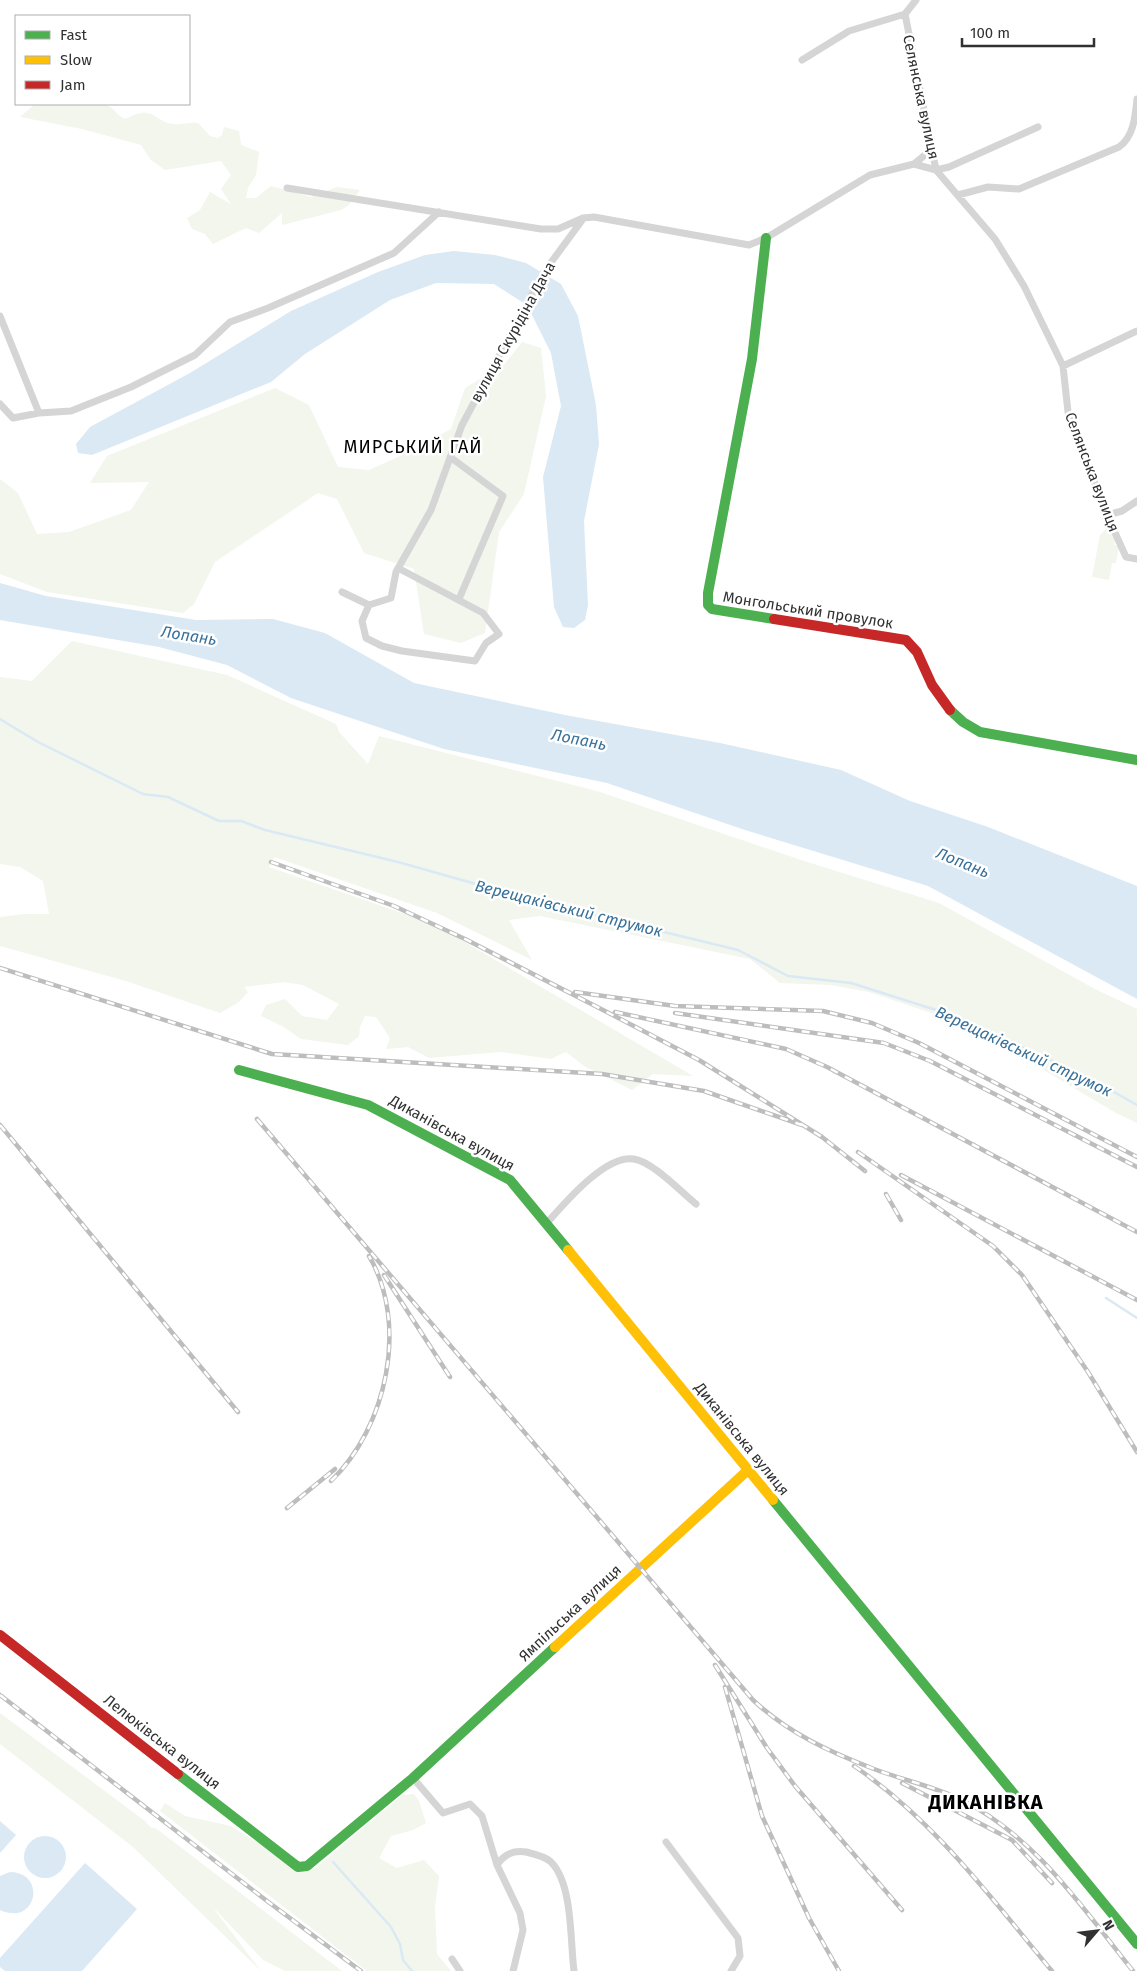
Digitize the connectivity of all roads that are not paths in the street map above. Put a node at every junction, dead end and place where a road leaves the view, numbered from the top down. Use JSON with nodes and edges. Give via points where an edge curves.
{"nodes":[{"id":1,"x":916,"y":0,"type":"edge"},
{"id":2,"x":905,"y":14,"type":"junction"},
{"id":3,"x":802,"y":60,"type":"dead end"},
{"id":4,"x":1137,"y":100,"type":"edge"},
{"id":5,"x":1038,"y":127,"type":"dead end"},
{"id":6,"x":931,"y":150,"type":"junction"},
{"id":7,"x":914,"y":164,"type":"junction"},
{"id":8,"x":936,"y":170,"type":"junction"},
{"id":9,"x":287,"y":188,"type":"dead end"},
{"id":10,"x":958,"y":195,"type":"junction"},
{"id":11,"x":439,"y":212,"type":"junction"},
{"id":12,"x":584,"y":218,"type":"junction"},
{"id":13,"x":766,"y":238,"type":"junction"},
{"id":14,"x":0,"y":316,"type":"edge"},
{"id":15,"x":1137,"y":331,"type":"edge"},
{"id":16,"x":1063,"y":366,"type":"junction"},
{"id":17,"x":0,"y":404,"type":"edge"},
{"id":18,"x":39,"y":413,"type":"junction"},
{"id":19,"x":450,"y":457,"type":"junction"},
{"id":20,"x":1137,"y":501,"type":"edge"},
{"id":21,"x":1107,"y":515,"type":"junction"},
{"id":22,"x":1137,"y":559,"type":"edge"},
{"id":23,"x":398,"y":568,"type":"junction"},
{"id":24,"x":342,"y":592,"type":"dead end"},
{"id":25,"x":459,"y":600,"type":"junction"},
{"id":26,"x":369,"y":605,"type":"junction"},
{"id":27,"x":1137,"y":760,"type":"edge"},
{"id":28,"x":239,"y":1070,"type":"dead end"},
{"id":29,"x":696,"y":1204,"type":"dead end"},
{"id":30,"x":546,"y":1224,"type":"junction"},
{"id":31,"x":748,"y":1470,"type":"junction"},
{"id":32,"x":0,"y":1635,"type":"edge"},
{"id":33,"x":414,"y":1778,"type":"junction"},
{"id":34,"x":666,"y":1842,"type":"dead end"},
{"id":35,"x":497,"y":1865,"type":"junction"},
{"id":36,"x":307,"y":1866,"type":"joint"},
{"id":37,"x":1137,"y":1944,"type":"edge"},
{"id":38,"x":452,"y":1959,"type":"dead end"},
{"id":39,"x":460,"y":1971,"type":"edge"},
{"id":40,"x":513,"y":1971,"type":"edge"},
{"id":41,"x":574,"y":1971,"type":"edge"},
{"id":42,"x":731,"y":1971,"type":"edge"}],
"edges":[{"from":1,"to":2,"type":"street","name":"Селянська вулиця"},
{"from":2,"to":3,"type":"street","via":[[849,31]]},
{"from":2,"to":6,"type":"street","name":"Селянська вулиця"},
{"from":4,"to":10,"type":"street","via":[[1133,128],[1119,148],[1019,189],[988,187]]},
{"from":5,"to":8,"type":"street"},
{"from":6,"to":7,"type":"street"},
{"from":6,"to":8,"type":"street","name":"Селянська вулиця"},
{"from":7,"to":8,"type":"street"},
{"from":7,"to":13,"type":"street","via":[[870,175]]},
{"from":8,"to":10,"type":"street","name":"Селянська вулиця"},
{"from":9,"to":11,"type":"street"},
{"from":10,"to":16,"type":"street","name":"Селянська вулиця","via":[[995,239],[1024,286]]},
{"from":11,"to":12,"type":"street","via":[[540,229],[558,229]]},
{"from":11,"to":18,"type":"street","via":[[394,253],[230,322],[195,355],[131,387],[71,411]]},
{"from":12,"to":13,"type":"street","via":[[594,217],[749,245]]},
{"from":12,"to":19,"type":"street","name":"вулиця Скурідіна Дача","via":[[544,272],[462,426]]},
{"from":13,"to":27,"type":"street","name":"Монгольський провулок","via":[[746,398],[708,605],[712,610],[906,640],[915,645],[927,676],[951,712],[964,724],[980,732]]},
{"from":14,"to":18,"type":"street"},
{"from":15,"to":16,"type":"street"},
{"from":16,"to":21,"type":"street","name":"Селянська вулиця","via":[[1068,412]]},
{"from":17,"to":18,"type":"street","via":[[13,418]]},
{"from":19,"to":23,"type":"street","name":"вулиця Скурідіна Дача","via":[[430,510]]},
{"from":19,"to":25,"type":"street","via":[[503,496]]},
{"from":20,"to":21,"type":"street","via":[[1122,511]]},
{"from":21,"to":22,"type":"street","name":"Селянська вулиця","via":[[1126,557]]},
{"from":23,"to":25,"type":"street"},
{"from":23,"to":26,"type":"street","name":"вулиця Скурідіна Дача","via":[[391,598]]},
{"from":24,"to":26,"type":"street"},
{"from":25,"to":26,"type":"street","via":[[483,613],[499,634],[486,643],[475,661],[402,651],[366,638],[362,621]]},
{"from":28,"to":30,"type":"street","name":"Диканівська вулиця","via":[[368,1105],[510,1180]]},
{"from":29,"to":30,"type":"street","via":[[649,1166],[634,1159],[618,1160],[570,1197]]},
{"from":30,"to":31,"type":"street","name":"Диканівська вулиця"},
{"from":31,"to":33,"type":"street","name":"Ямпільська вулиця"},
{"from":31,"to":37,"type":"street","name":"Диканівська вулиця"},
{"from":32,"to":36,"type":"street","name":"Лелюківська вулиця","via":[[298,1867]]},
{"from":33,"to":35,"type":"street","via":[[443,1813],[470,1804],[482,1816]]},
{"from":33,"to":36,"type":"street","name":"Ямпільська вулиця"},
{"from":34,"to":42,"type":"street","via":[[738,1938],[740,1956]]},
{"from":35,"to":40,"type":"street","via":[[520,1913],[523,1930]]},
{"from":35,"to":41,"type":"street","via":[[502,1857],[516,1851],[537,1854],[551,1862],[565,1884]]},
{"from":38,"to":39,"type":"street"}]}
